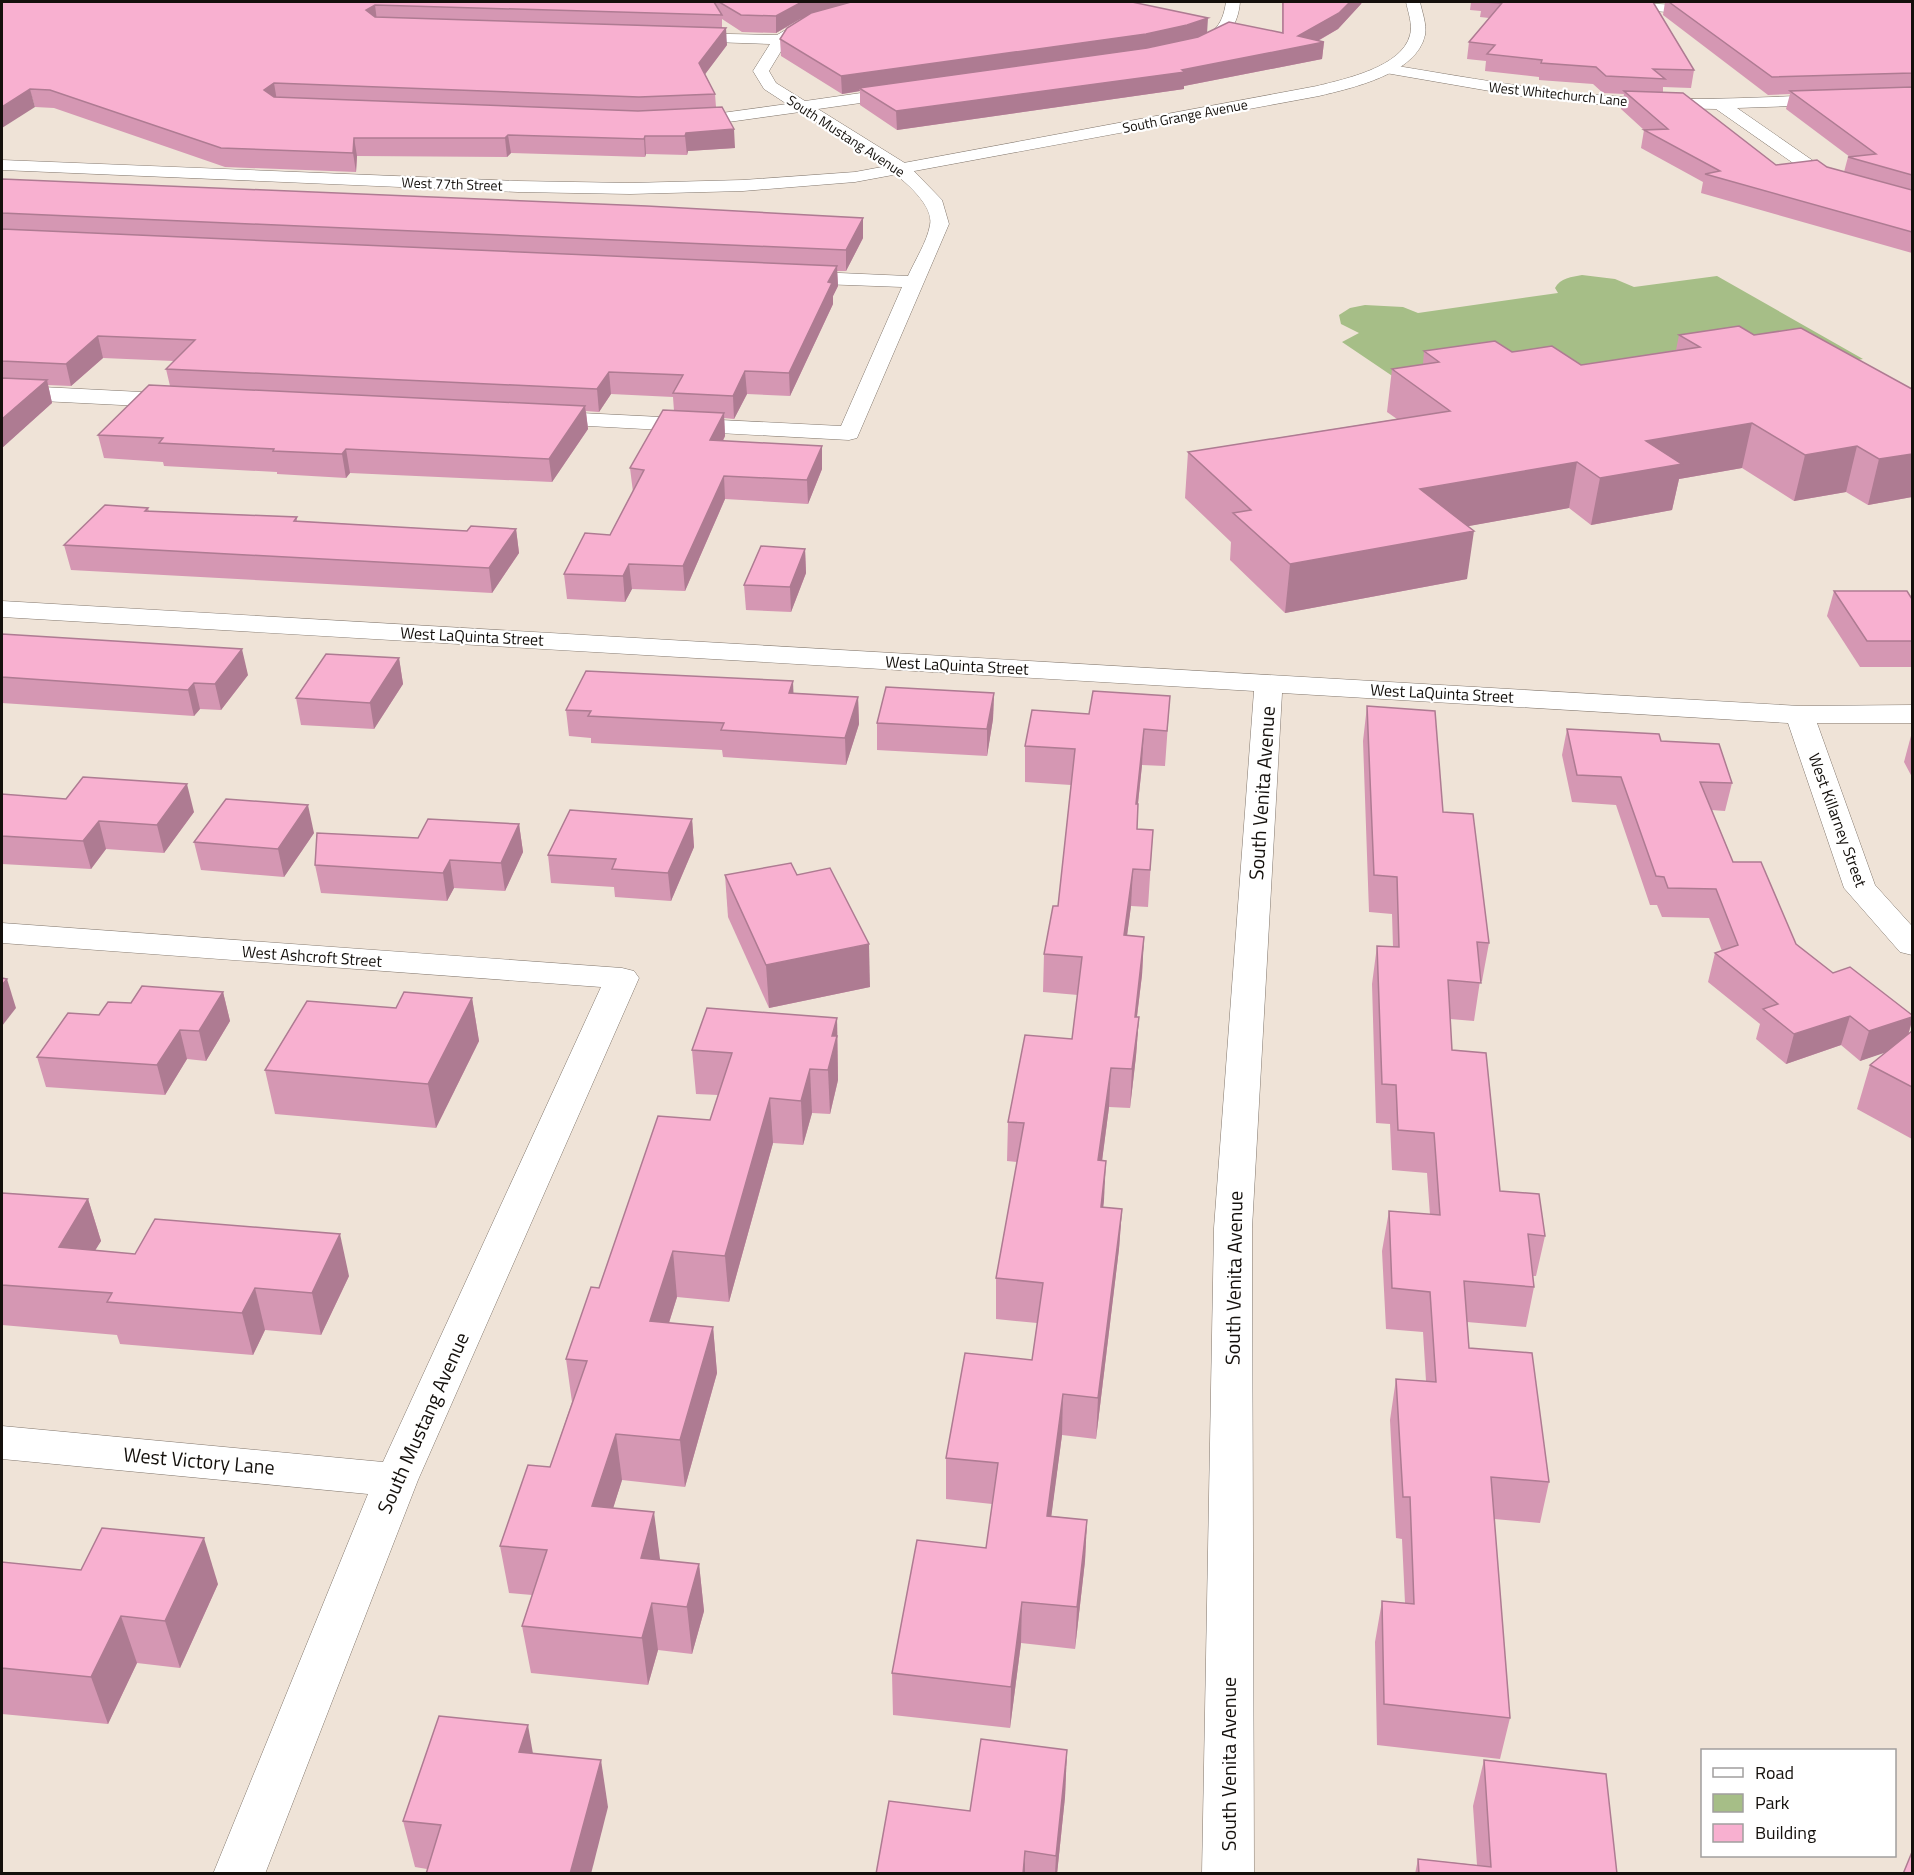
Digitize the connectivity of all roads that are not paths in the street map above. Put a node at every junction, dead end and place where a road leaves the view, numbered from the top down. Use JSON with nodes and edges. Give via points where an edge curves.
{"nodes":[{"id":1,"x":882,"y":2,"type":"edge"},
{"id":2,"x":1233,"y":2,"type":"edge"},
{"id":3,"x":1413,"y":2,"type":"edge"},
{"id":4,"x":1583,"y":2,"type":"edge"},
{"id":5,"x":1721,"y":11,"type":"edge"},
{"id":6,"x":674,"y":37,"type":"edge"},
{"id":7,"x":780,"y":40,"type":"junction"},
{"id":8,"x":1176,"y":51,"type":"edge"},
{"id":9,"x":1385,"y":69,"type":"junction"},
{"id":10,"x":920,"y":89,"type":"edge"},
{"id":11,"x":1912,"y":97,"type":"edge"},
{"id":12,"x":1720,"y":104,"type":"junction"},
{"id":13,"x":801,"y":106,"type":"junction"},
{"id":14,"x":663,"y":121,"type":"edge"},
{"id":15,"x":2,"y":165,"type":"edge"},
{"id":16,"x":902,"y":169,"type":"junction"},
{"id":17,"x":1912,"y":204,"type":"edge"},
{"id":18,"x":773,"y":276,"type":"edge"},
{"id":19,"x":915,"y":282,"type":"junction"},
{"id":20,"x":2,"y":392,"type":"edge"},
{"id":21,"x":204,"y":402,"type":"edge"},
{"id":22,"x":515,"y":417,"type":"edge"},
{"id":23,"x":2,"y":609,"type":"edge"},
{"id":24,"x":1269,"y":683,"type":"junction"},
{"id":25,"x":1912,"y":714,"type":"edge"},
{"id":26,"x":1800,"y":715,"type":"junction"},
{"id":27,"x":2,"y":933,"type":"edge"},
{"id":28,"x":1912,"y":945,"type":"edge"},
{"id":29,"x":622,"y":978,"type":"joint"},
{"id":30,"x":2,"y":1442,"type":"edge"},
{"id":31,"x":396,"y":1480,"type":"junction"},
{"id":32,"x":238,"y":1874,"type":"edge"},
{"id":33,"x":1228,"y":1874,"type":"edge"}],
"edges":[{"from":1,"to":7,"type":"street","name":"South Mustang Avenue","via":[[806,24]]},
{"from":2,"to":8,"type":"street","via":[[1228,26],[1219,35]]},
{"from":3,"to":9,"type":"street","name":"South Grange Avenue","via":[[1418,37],[1413,47]]},
{"from":4,"to":5,"type":"street"},
{"from":6,"to":7,"type":"street"},
{"from":7,"to":13,"type":"street","name":"South Mustang Avenue","via":[[762,71],[770,86]]},
{"from":9,"to":12,"type":"street","name":"West Whitechurch Lane","via":[[1568,98]]},
{"from":9,"to":16,"type":"street","name":"South Grange Avenue","via":[[1319,91]]},
{"from":10,"to":13,"type":"street"},
{"from":11,"to":12,"type":"street","name":"West Whitechurch Lane"},
{"from":12,"to":17,"type":"street","via":[[1829,180]]},
{"from":13,"to":14,"type":"street","via":[[707,120]]},
{"from":13,"to":16,"type":"street","name":"South Mustang Avenue"},
{"from":15,"to":16,"type":"street","name":"West 77th Street","via":[[644,190],[790,184]]},
{"from":16,"to":19,"type":"street","name":"South Mustang Avenue","via":[[936,204],[940,224]]},
{"from":18,"to":19,"type":"street"},
{"from":19,"to":22,"type":"street","name":"South Mustang Avenue","via":[[849,434]]},
{"from":20,"to":21,"type":"street"},
{"from":23,"to":24,"type":"street","name":"West LaQuinta Street"},
{"from":24,"to":26,"type":"street","name":"West LaQuinta Street"},
{"from":24,"to":33,"type":"street","name":"South Venita Avenue","via":[[1233,1228]]},
{"from":25,"to":26,"type":"street","name":"West LaQuinta Street"},
{"from":26,"to":28,"type":"street","name":"West Killarney Street","via":[[1860,888]]},
{"from":27,"to":29,"type":"street","name":"West Ashcroft Street"},
{"from":29,"to":31,"type":"street","name":"South Mustang Avenue"},
{"from":30,"to":31,"type":"street","name":"West Victory Lane"},
{"from":31,"to":32,"type":"street","name":"South Mustang Avenue"}]}
